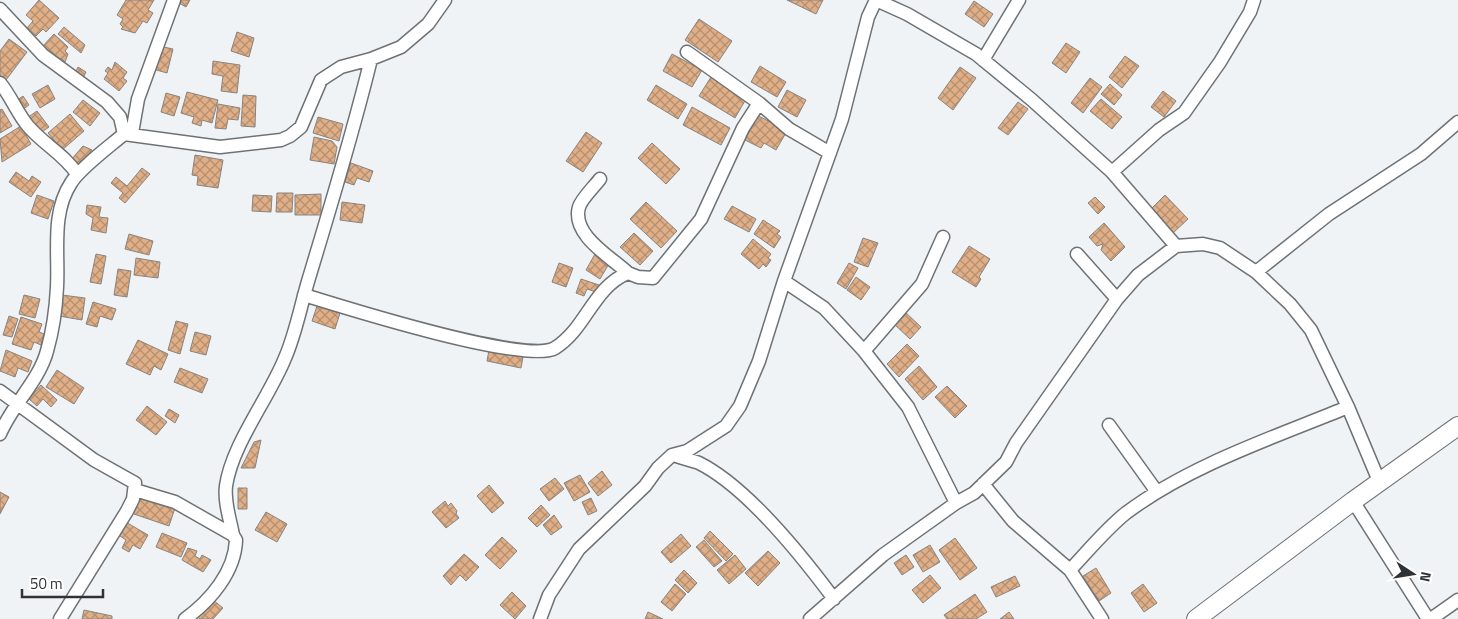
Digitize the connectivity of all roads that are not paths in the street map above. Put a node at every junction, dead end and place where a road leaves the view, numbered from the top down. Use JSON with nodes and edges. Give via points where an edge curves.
{"nodes":[{"id":1,"x":4,"y":0,"type":"edge"},
{"id":2,"x":174,"y":0,"type":"edge"},
{"id":3,"x":445,"y":0,"type":"edge"},
{"id":4,"x":876,"y":0,"type":"edge"},
{"id":5,"x":1019,"y":0,"type":"edge"},
{"id":6,"x":1254,"y":0,"type":"edge"},
{"id":7,"x":0,"y":8,"type":"edge"},
{"id":8,"x":687,"y":52,"type":"dead end"},
{"id":9,"x":371,"y":59,"type":"junction"},
{"id":10,"x":983,"y":60,"type":"junction"},
{"id":11,"x":0,"y":83,"type":"edge"},
{"id":12,"x":759,"y":103,"type":"junction"},
{"id":13,"x":1458,"y":122,"type":"edge"},
{"id":14,"x":128,"y":134,"type":"junction"},
{"id":15,"x":830,"y":153,"type":"junction"},
{"id":16,"x":1112,"y":172,"type":"junction"},
{"id":17,"x":77,"y":174,"type":"junction"},
{"id":18,"x":600,"y":179,"type":"dead end"},
{"id":19,"x":943,"y":238,"type":"dead end"},
{"id":20,"x":1176,"y":246,"type":"junction"},
{"id":21,"x":1077,"y":254,"type":"dead end"},
{"id":22,"x":1256,"y":272,"type":"junction"},
{"id":23,"x":628,"y":273,"type":"junction"},
{"id":24,"x":784,"y":281,"type":"junction"},
{"id":25,"x":304,"y":295,"type":"junction"},
{"id":26,"x":1117,"y":299,"type":"junction"},
{"id":27,"x":864,"y":352,"type":"junction"},
{"id":28,"x":0,"y":391,"type":"edge"},
{"id":29,"x":17,"y":403,"type":"junction"},
{"id":30,"x":1348,"y":407,"type":"junction"},
{"id":31,"x":1109,"y":426,"type":"dead end"},
{"id":32,"x":1458,"y":426,"type":"edge"},
{"id":33,"x":0,"y":434,"type":"edge"},
{"id":34,"x":672,"y":455,"type":"junction"},
{"id":35,"x":1380,"y":481,"type":"junction"},
{"id":36,"x":983,"y":484,"type":"junction"},
{"id":37,"x":136,"y":490,"type":"junction"},
{"id":38,"x":1157,"y":492,"type":"junction"},
{"id":39,"x":1353,"y":500,"type":"junction"},
{"id":40,"x":956,"y":503,"type":"junction"},
{"id":41,"x":233,"y":535,"type":"junction"},
{"id":42,"x":1070,"y":570,"type":"junction"},
{"id":43,"x":834,"y":599,"type":"junction"},
{"id":44,"x":1458,"y":600,"type":"edge"},
{"id":45,"x":60,"y":619,"type":"edge"},
{"id":46,"x":185,"y":619,"type":"edge"},
{"id":47,"x":540,"y":619,"type":"edge"},
{"id":48,"x":810,"y":619,"type":"edge"},
{"id":49,"x":1102,"y":619,"type":"edge"},
{"id":50,"x":1196,"y":619,"type":"edge"},
{"id":51,"x":1430,"y":619,"type":"edge"}],
"edges":[{"from":1,"to":7,"type":"street"},
{"from":2,"to":14,"type":"street"},
{"from":3,"to":9,"type":"street","via":[[428,24],[401,47]]},
{"from":4,"to":10,"type":"street","via":[[907,14]]},
{"from":4,"to":15,"type":"street","via":[[868,17]]},
{"from":5,"to":10,"type":"street"},
{"from":6,"to":16,"type":"street","via":[[1220,62],[1184,113],[1159,130]]},
{"from":7,"to":14,"type":"street","via":[[43,55],[107,102],[120,117]]},
{"from":8,"to":12,"type":"street"},
{"from":9,"to":14,"type":"street","via":[[341,67],[322,80],[301,127],[281,140],[220,147]]},
{"from":9,"to":25,"type":"street","via":[[351,141],[338,175],[326,227]]},
{"from":10,"to":16,"type":"street"},
{"from":11,"to":17,"type":"street","via":[[26,124],[44,144],[68,161]]},
{"from":12,"to":15,"type":"street","via":[[789,129]]},
{"from":12,"to":23,"type":"street","via":[[743,128],[701,219],[680,247],[653,278]]},
{"from":13,"to":22,"type":"street","via":[[1421,154],[1329,214]]},
{"from":14,"to":17,"type":"street"},
{"from":15,"to":24,"type":"street"},
{"from":16,"to":20,"type":"street"},
{"from":17,"to":29,"type":"street","via":[[69,184],[57,224],[57,288],[48,346],[36,374]]},
{"from":18,"to":23,"type":"street","via":[[579,207],[580,226],[594,244]]},
{"from":19,"to":27,"type":"street","via":[[922,284]]},
{"from":20,"to":22,"type":"street","via":[[1203,244],[1220,248]]},
{"from":20,"to":26,"type":"street","via":[[1138,275]]},
{"from":21,"to":26,"type":"street"},
{"from":22,"to":30,"type":"street","via":[[1290,304],[1311,330]]},
{"from":23,"to":25,"type":"street","via":[[615,278],[604,288],[568,336],[554,349],[534,353],[399,324]]},
{"from":24,"to":27,"type":"street","via":[[824,308]]},
{"from":24,"to":34,"type":"street","via":[[759,361],[740,406],[726,426],[687,451]]},
{"from":25,"to":41,"type":"street","via":[[286,358],[244,437],[226,486]]},
{"from":26,"to":36,"type":"street","via":[[1006,462]]},
{"from":27,"to":40,"type":"street","via":[[908,407]]},
{"from":28,"to":29,"type":"street"},
{"from":29,"to":33,"type":"street"},
{"from":29,"to":37,"type":"street","via":[[94,460],[129,479]]},
{"from":30,"to":35,"type":"street"},
{"from":30,"to":38,"type":"street","via":[[1262,442]]},
{"from":31,"to":38,"type":"street"},
{"from":32,"to":35,"type":"main road"},
{"from":34,"to":43,"type":"street","via":[[698,463],[716,474],[753,505],[812,569]]},
{"from":34,"to":47,"type":"street","via":[[645,486],[579,549],[549,596]]},
{"from":35,"to":39,"type":"main road"},
{"from":36,"to":40,"type":"street"},
{"from":36,"to":42,"type":"street","via":[[1013,521]]},
{"from":37,"to":41,"type":"street","via":[[175,502]]},
{"from":37,"to":45,"type":"street","via":[[127,511]]},
{"from":38,"to":42,"type":"street","via":[[1124,515]]},
{"from":39,"to":50,"type":"main road"},
{"from":39,"to":51,"type":"street"},
{"from":40,"to":43,"type":"street","via":[[883,555]]},
{"from":41,"to":46,"type":"street","via":[[236,549],[229,570],[211,596]]},
{"from":42,"to":49,"type":"street"},
{"from":43,"to":48,"type":"street"},
{"from":44,"to":51,"type":"street"}]}
